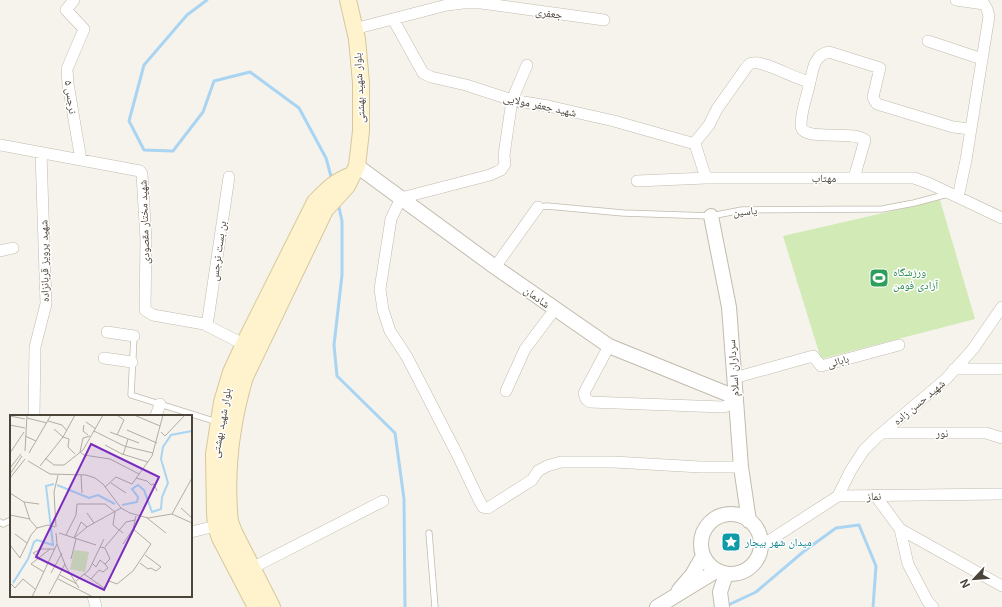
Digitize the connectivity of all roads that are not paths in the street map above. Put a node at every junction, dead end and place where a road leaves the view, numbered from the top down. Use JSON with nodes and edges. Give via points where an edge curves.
{"nodes":[{"id":1,"x":74,"y":0,"type":"edge"},
{"id":2,"x":348,"y":0,"type":"edge"},
{"id":3,"x":956,"y":0,"type":"edge"},
{"id":4,"x":463,"y":2,"type":"edge"},
{"id":5,"x":393,"y":19,"type":"junction"},
{"id":6,"x":604,"y":20,"type":"dead end"},
{"id":7,"x":354,"y":29,"type":"junction"},
{"id":8,"x":928,"y":41,"type":"dead end"},
{"id":9,"x":982,"y":59,"type":"junction"},
{"id":10,"x":527,"y":65,"type":"dead end"},
{"id":11,"x":810,"y":82,"type":"junction"},
{"id":12,"x":512,"y":100,"type":"junction"},
{"id":13,"x":971,"y":129,"type":"junction"},
{"id":14,"x":695,"y":144,"type":"junction"},
{"id":15,"x":0,"y":146,"type":"edge"},
{"id":16,"x":41,"y":154,"type":"junction"},
{"id":17,"x":81,"y":160,"type":"junction"},
{"id":18,"x":229,"y":177,"type":"dead end"},
{"id":19,"x":349,"y":177,"type":"junction"},
{"id":20,"x":706,"y":178,"type":"junction"},
{"id":21,"x":854,"y":178,"type":"junction"},
{"id":22,"x":636,"y":180,"type":"dead end"},
{"id":23,"x":954,"y":195,"type":"junction"},
{"id":24,"x":401,"y":198,"type":"junction"},
{"id":25,"x":538,"y":207,"type":"joint"},
{"id":26,"x":711,"y":216,"type":"junction"},
{"id":27,"x":1002,"y":218,"type":"edge"},
{"id":28,"x":13,"y":248,"type":"dead end"},
{"id":29,"x":0,"y":250,"type":"edge"},
{"id":30,"x":495,"y":266,"type":"junction"},
{"id":31,"x":1002,"y":307,"type":"edge"},
{"id":32,"x":555,"y":309,"type":"junction"},
{"id":33,"x":207,"y":326,"type":"junction"},
{"id":34,"x":107,"y":332,"type":"dead end"},
{"id":35,"x":134,"y":336,"type":"joint"},
{"id":36,"x":899,"y":344,"type":"dead end"},
{"id":37,"x":609,"y":346,"type":"junction"},
{"id":38,"x":250,"y":347,"type":"junction"},
{"id":39,"x":104,"y":358,"type":"dead end"},
{"id":40,"x":132,"y":362,"type":"junction"},
{"id":41,"x":954,"y":369,"type":"junction"},
{"id":42,"x":1002,"y":369,"type":"edge"},
{"id":43,"x":734,"y":378,"type":"junction"},
{"id":44,"x":506,"y":391,"type":"dead end"},
{"id":45,"x":735,"y":397,"type":"junction"},
{"id":46,"x":160,"y":404,"type":"junction"},
{"id":47,"x":34,"y":415,"type":"edge"},
{"id":48,"x":156,"y":415,"type":"edge"},
{"id":49,"x":219,"y":423,"type":"junction"},
{"id":50,"x":882,"y":433,"type":"junction"},
{"id":51,"x":1002,"y":438,"type":"edge"},
{"id":52,"x":741,"y":467,"type":"junction"},
{"id":53,"x":1002,"y":494,"type":"edge"},
{"id":54,"x":838,"y":496,"type":"junction"},
{"id":55,"x":875,"y":496,"type":"junction"},
{"id":56,"x":383,"y":501,"type":"dead end"},
{"id":57,"x":10,"y":520,"type":"edge"},
{"id":58,"x":749,"y":521,"type":"junction"},
{"id":59,"x":0,"y":522,"type":"edge"},
{"id":60,"x":216,"y":526,"type":"junction"},
{"id":61,"x":900,"y":529,"type":"junction"},
{"id":62,"x":192,"y":532,"type":"edge"},
{"id":63,"x":429,"y":533,"type":"dead end"},
{"id":64,"x":761,"y":546,"type":"junction"},
{"id":65,"x":703,"y":556,"type":"junction"},
{"id":66,"x":252,"y":568,"type":"junction"},
{"id":67,"x":721,"y":573,"type":"junction"},
{"id":68,"x":1002,"y":586,"type":"edge"},
{"id":69,"x":93,"y":597,"type":"edge"},
{"id":70,"x":673,"y":598,"type":"junction"},
{"id":71,"x":96,"y":607,"type":"edge"},
{"id":72,"x":256,"y":607,"type":"edge"},
{"id":73,"x":272,"y":607,"type":"edge"},
{"id":74,"x":435,"y":607,"type":"edge"},
{"id":75,"x":657,"y":607,"type":"edge"},
{"id":76,"x":722,"y":607,"type":"edge"},
{"id":77,"x":933,"y":607,"type":"edge"}],
"edges":[{"from":1,"to":17,"type":"street","name":"نرجس ۵","via":[[66,10],[84,29],[67,69]]},
{"from":2,"to":7,"type":"main road","name":"بلوار شهید بهشتی"},
{"from":3,"to":9,"type":"street","via":[[984,4],[987,9],[989,16]]},
{"from":4,"to":5,"type":"street","name":"جعفری"},
{"from":4,"to":6,"type":"street","name":"جعفری"},
{"from":5,"to":7,"type":"street","name":"جعفری"},
{"from":5,"to":12,"type":"street","name":"شهید جعفر مولایی","via":[[423,73],[431,78],[466,85]]},
{"from":7,"to":19,"type":"main road","name":"بلوار شهید بهشتی","via":[[361,83],[361,131]]},
{"from":8,"to":9,"type":"street"},
{"from":9,"to":13,"type":"street"},
{"from":10,"to":12,"type":"street"},
{"from":11,"to":13,"type":"street","via":[[816,59],[829,52],[880,68],[873,97],[877,104]]},
{"from":11,"to":14,"type":"street","via":[[790,76],[767,64],[749,64]]},
{"from":11,"to":21,"type":"street","via":[[802,107],[803,132],[847,135],[866,140]]},
{"from":12,"to":14,"type":"street","name":"شهید جعفر مولایی","via":[[614,121]]},
{"from":12,"to":24,"type":"street","via":[[504,155],[506,164],[501,170]]},
{"from":13,"to":23,"type":"street","via":[[966,160]]},
{"from":14,"to":20,"type":"street"},
{"from":15,"to":16,"type":"street","name":"شهید مختار مقصودی"},
{"from":16,"to":17,"type":"street","name":"شهید مختار مقصودی"},
{"from":16,"to":47,"type":"street","name":"شهید پرویز قربانزاده","via":[[46,304],[36,347]]},
{"from":17,"to":33,"type":"street","name":"شهید مختار مقصودی","via":[[140,171],[146,240],[145,310],[149,314]]},
{"from":18,"to":33,"type":"street","name":"بن بست نرجس"},
{"from":19,"to":24,"type":"street","name":"شادمان"},
{"from":19,"to":38,"type":"main road","name":"بلوار شهید بهشتی","via":[[320,206]]},
{"from":20,"to":21,"type":"street","name":"مهتاب"},
{"from":20,"to":22,"type":"street","name":"مهتاب"},
{"from":21,"to":23,"type":"street","name":"مهتاب","via":[[914,178]]},
{"from":23,"to":26,"type":"lane","name":"یاسین","via":[[882,209],[742,210]]},
{"from":23,"to":27,"type":"street","name":"مهتاب"},
{"from":24,"to":30,"type":"street","name":"شادمان"},
{"from":24,"to":52,"type":"street","via":[[391,219],[380,289],[383,310],[390,331],[407,357],[483,507],[488,508],[517,490],[532,480],[538,471],[561,462]]},
{"from":25,"to":26,"type":"lane","name":"یاسین"},
{"from":25,"to":30,"type":"street"},
{"from":26,"to":43,"type":"street","name":"سرداران اسلام","via":[[729,307]]},
{"from":28,"to":29,"type":"street"},
{"from":30,"to":32,"type":"street","name":"شادمان"},
{"from":31,"to":41,"type":"street","name":"شهید حسن زاده","via":[[973,349]]},
{"from":32,"to":37,"type":"street","name":"شادمان"},
{"from":32,"to":44,"type":"street","via":[[525,350]]},
{"from":33,"to":38,"type":"street","name":"شهید مختار مقصودی"},
{"from":34,"to":35,"type":"street"},
{"from":35,"to":40,"type":"lane"},
{"from":36,"to":43,"type":"street","name":"بابائی","via":[[821,366],[813,356]]},
{"from":37,"to":45,"type":"street","name":"شادمان"},
{"from":37,"to":45,"type":"street","via":[[584,393],[590,402],[722,407],[727,406]]},
{"from":38,"to":49,"type":"main road","name":"بلوار شهید بهشتی","via":[[231,372]]},
{"from":38,"to":66,"type":"main road","name":"بلوار شهید بهشتی","via":[[229,455],[230,522]]},
{"from":39,"to":40,"type":"street"},
{"from":40,"to":46,"type":"lane","via":[[131,395]]},
{"from":41,"to":42,"type":"street"},
{"from":41,"to":50,"type":"street","name":"شهید حسن زاده","via":[[946,379]]},
{"from":43,"to":45,"type":"street","name":"سرداران اسلام"},
{"from":45,"to":52,"type":"street","name":"سرداران اسلام"},
{"from":46,"to":48,"type":"street"},
{"from":46,"to":49,"type":"lane"},
{"from":49,"to":60,"type":"main road","name":"بلوار شهید بهشتی","via":[[214,454]]},
{"from":50,"to":51,"type":"street","name":"نور","via":[[986,433]]},
{"from":50,"to":54,"type":"street","name":"شهید حسن زاده","via":[[864,450]]},
{"from":52,"to":58,"type":"street","name":"سرداران اسلام"},
{"from":53,"to":55,"type":"street","name":"نماز"},
{"from":54,"to":55,"type":"street","name":"نماز"},
{"from":54,"to":64,"type":"street"},
{"from":55,"to":61,"type":"street"},
{"from":56,"to":66,"type":"street"},
{"from":57,"to":59,"type":"lane","via":[[3,524]]},
{"from":58,"to":64,"type":"street","via":[[756,528]]},
{"from":58,"to":65,"type":"street","via":[[731,514],[712,520],[702,536],[700,546]]},
{"from":60,"to":62,"type":"street"},
{"from":60,"to":72,"type":"main road","name":"بلوار شهید بهشتی"},
{"from":61,"to":68,"type":"street"},
{"from":61,"to":77,"type":"street","via":[[908,564]]},
{"from":63,"to":74,"type":"lane"},
{"from":64,"to":67,"type":"street","via":[[753,565],[736,574]]},
{"from":65,"to":67,"type":"street","via":[[708,565]]},
{"from":65,"to":70,"type":"street","via":[[692,575]]},
{"from":66,"to":73,"type":"main road","name":"بلوار شهید بهشتی"},
{"from":67,"to":70,"type":"street"},
{"from":67,"to":76,"type":"street"},
{"from":69,"to":71,"type":"street"},
{"from":70,"to":75,"type":"street"}]}
